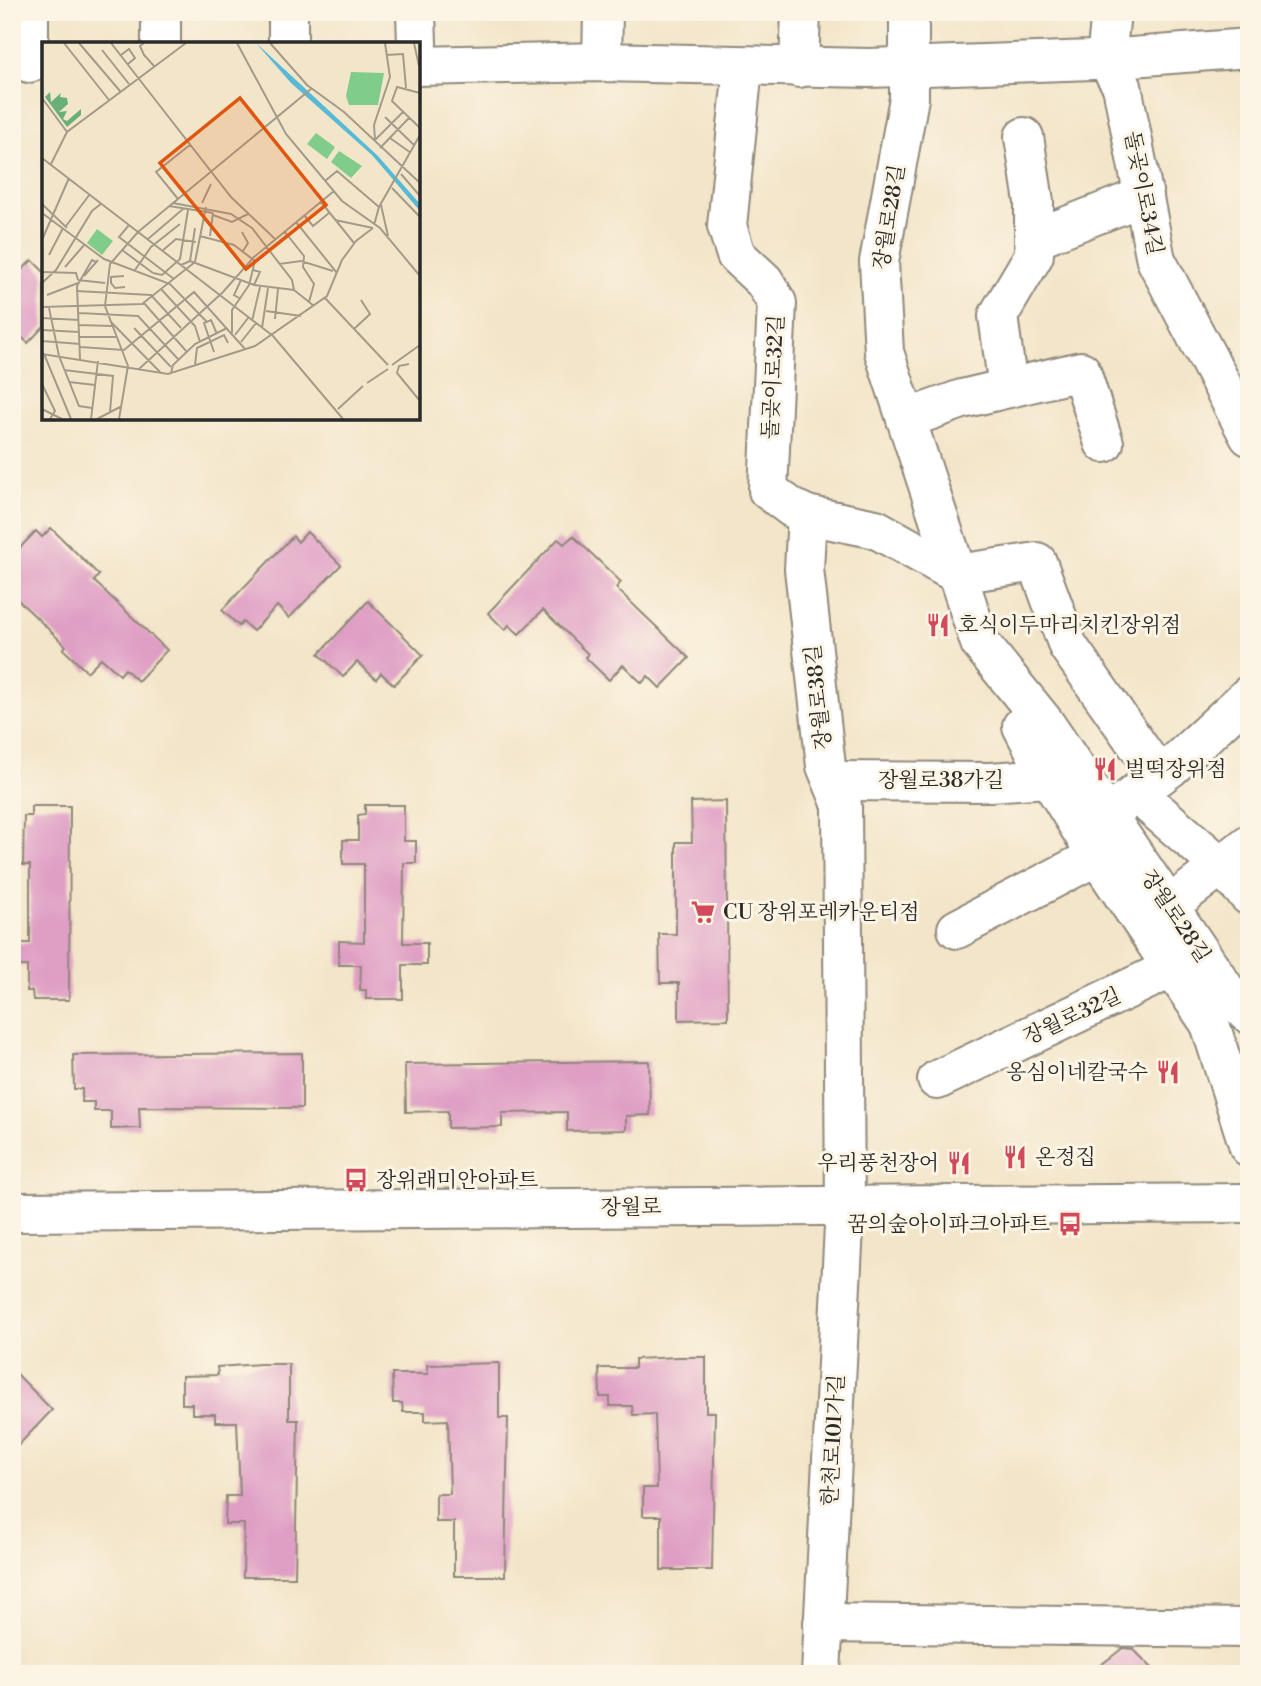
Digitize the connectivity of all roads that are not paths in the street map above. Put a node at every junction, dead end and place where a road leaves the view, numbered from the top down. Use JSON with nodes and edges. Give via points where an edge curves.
{"nodes":[{"id":1,"x":29,"y":12,"type":"edge"},
{"id":2,"x":161,"y":12,"type":"edge"},
{"id":3,"x":288,"y":12,"type":"edge"},
{"id":4,"x":416,"y":12,"type":"edge"},
{"id":5,"x":603,"y":12,"type":"edge"},
{"id":6,"x":800,"y":12,"type":"edge"},
{"id":7,"x":909,"y":12,"type":"edge"},
{"id":8,"x":1111,"y":12,"type":"edge"},
{"id":9,"x":161,"y":42,"type":"edge"},
{"id":10,"x":288,"y":42,"type":"edge"},
{"id":11,"x":417,"y":42,"type":"edge"},
{"id":12,"x":1249,"y":48,"type":"edge"},
{"id":13,"x":1106,"y":59,"type":"junction"},
{"id":14,"x":602,"y":62,"type":"junction"},
{"id":15,"x":28,"y":63,"type":"edge"},
{"id":16,"x":909,"y":65,"type":"junction"},
{"id":17,"x":420,"y":66,"type":"edge"},
{"id":18,"x":743,"y":67,"type":"junction"},
{"id":19,"x":799,"y":68,"type":"junction"},
{"id":20,"x":1024,"y":137,"type":"dead end"},
{"id":21,"x":1144,"y":196,"type":"junction"},
{"id":22,"x":1034,"y":239,"type":"junction"},
{"id":23,"x":1008,"y":388,"type":"junction"},
{"id":24,"x":906,"y":419,"type":"junction"},
{"id":25,"x":1249,"y":436,"type":"edge"},
{"id":26,"x":1104,"y":443,"type":"dead end"},
{"id":27,"x":807,"y":515,"type":"junction"},
{"id":28,"x":957,"y":573,"type":"junction"},
{"id":29,"x":980,"y":643,"type":"junction"},
{"id":30,"x":1249,"y":695,"type":"edge"},
{"id":31,"x":1049,"y":778,"type":"junction"},
{"id":32,"x":834,"y":780,"type":"junction"},
{"id":33,"x":1134,"y":795,"type":"junction"},
{"id":34,"x":1235,"y":855,"type":"edge"},
{"id":35,"x":1097,"y":856,"type":"junction"},
{"id":36,"x":1249,"y":896,"type":"edge"},
{"id":37,"x":1169,"y":906,"type":"junction"},
{"id":38,"x":957,"y":929,"type":"dead end"},
{"id":39,"x":1170,"y":969,"type":"junction"},
{"id":40,"x":1249,"y":1014,"type":"edge"},
{"id":41,"x":937,"y":1080,"type":"dead end"},
{"id":42,"x":1249,"y":1147,"type":"edge"},
{"id":43,"x":1249,"y":1203,"type":"edge"},
{"id":44,"x":845,"y":1207,"type":"junction"},
{"id":45,"x":12,"y":1212,"type":"edge"},
{"id":46,"x":823,"y":1623,"type":"junction"},
{"id":47,"x":1249,"y":1629,"type":"edge"},
{"id":48,"x":821,"y":1674,"type":"edge"}],
"edges":[{"from":1,"to":15,"type":"street"},
{"from":2,"to":9,"type":"street"},
{"from":3,"to":10,"type":"street"},
{"from":4,"to":11,"type":"street"},
{"from":5,"to":14,"type":"street"},
{"from":6,"to":19,"type":"street"},
{"from":7,"to":16,"type":"street","name":"장월로28길"},
{"from":8,"to":13,"type":"street"},
{"from":12,"to":13,"type":"street"},
{"from":13,"to":16,"type":"street"},
{"from":13,"to":21,"type":"street","name":"돌곶이로34길","via":[[1122,86]]},
{"from":14,"to":17,"type":"street"},
{"from":14,"to":18,"type":"street"},
{"from":16,"to":19,"type":"street"},
{"from":16,"to":24,"type":"street","name":"장월로28길","via":[[909,98],[879,262],[884,352]]},
{"from":18,"to":19,"type":"street"},
{"from":18,"to":27,"type":"street","name":"돌곶이로32길","via":[[727,226],[736,255],[764,281],[777,303],[768,490]]},
{"from":20,"to":22,"type":"street","via":[[1034,202]]},
{"from":21,"to":22,"type":"street"},
{"from":21,"to":25,"type":"street","name":"돌곶이로34길","via":[[1156,260]]},
{"from":22,"to":23,"type":"street","via":[[1034,255],[998,316]]},
{"from":23,"to":24,"type":"street"},
{"from":23,"to":26,"type":"street","via":[[1081,371]]},
{"from":24,"to":28,"type":"street","name":"장월로28길"},
{"from":27,"to":28,"type":"street","via":[[876,529]]},
{"from":27,"to":32,"type":"street","name":"장월로38길","via":[[804,569],[826,766]]},
{"from":28,"to":29,"type":"street","name":"장월로28길"},
{"from":28,"to":33,"type":"street","via":[[1037,562],[1068,646]]},
{"from":29,"to":31,"type":"street"},
{"from":29,"to":33,"type":"street","name":"장월로28길","via":[[1044,722]]},
{"from":30,"to":33,"type":"street"},
{"from":31,"to":32,"type":"street","name":"장월로38가길"},
{"from":31,"to":35,"type":"street"},
{"from":32,"to":44,"type":"street","name":"장월로38길","via":[[842,805]]},
{"from":33,"to":34,"type":"street"},
{"from":33,"to":37,"type":"street","name":"장월로28길"},
{"from":34,"to":36,"type":"street"},
{"from":34,"to":37,"type":"street"},
{"from":35,"to":38,"type":"street"},
{"from":35,"to":39,"type":"street"},
{"from":37,"to":40,"type":"street","name":"장월로28길","via":[[1230,995]]},
{"from":39,"to":41,"type":"street","name":"장월로32길"},
{"from":39,"to":42,"type":"street","via":[[1210,1024]]},
{"from":43,"to":44,"type":"street","name":"장월로"},
{"from":44,"to":45,"type":"street","name":"장월로"},
{"from":44,"to":46,"type":"street","name":"한천로101가길"},
{"from":46,"to":47,"type":"street"},
{"from":46,"to":48,"type":"street","name":"한천로101가길"}]}
